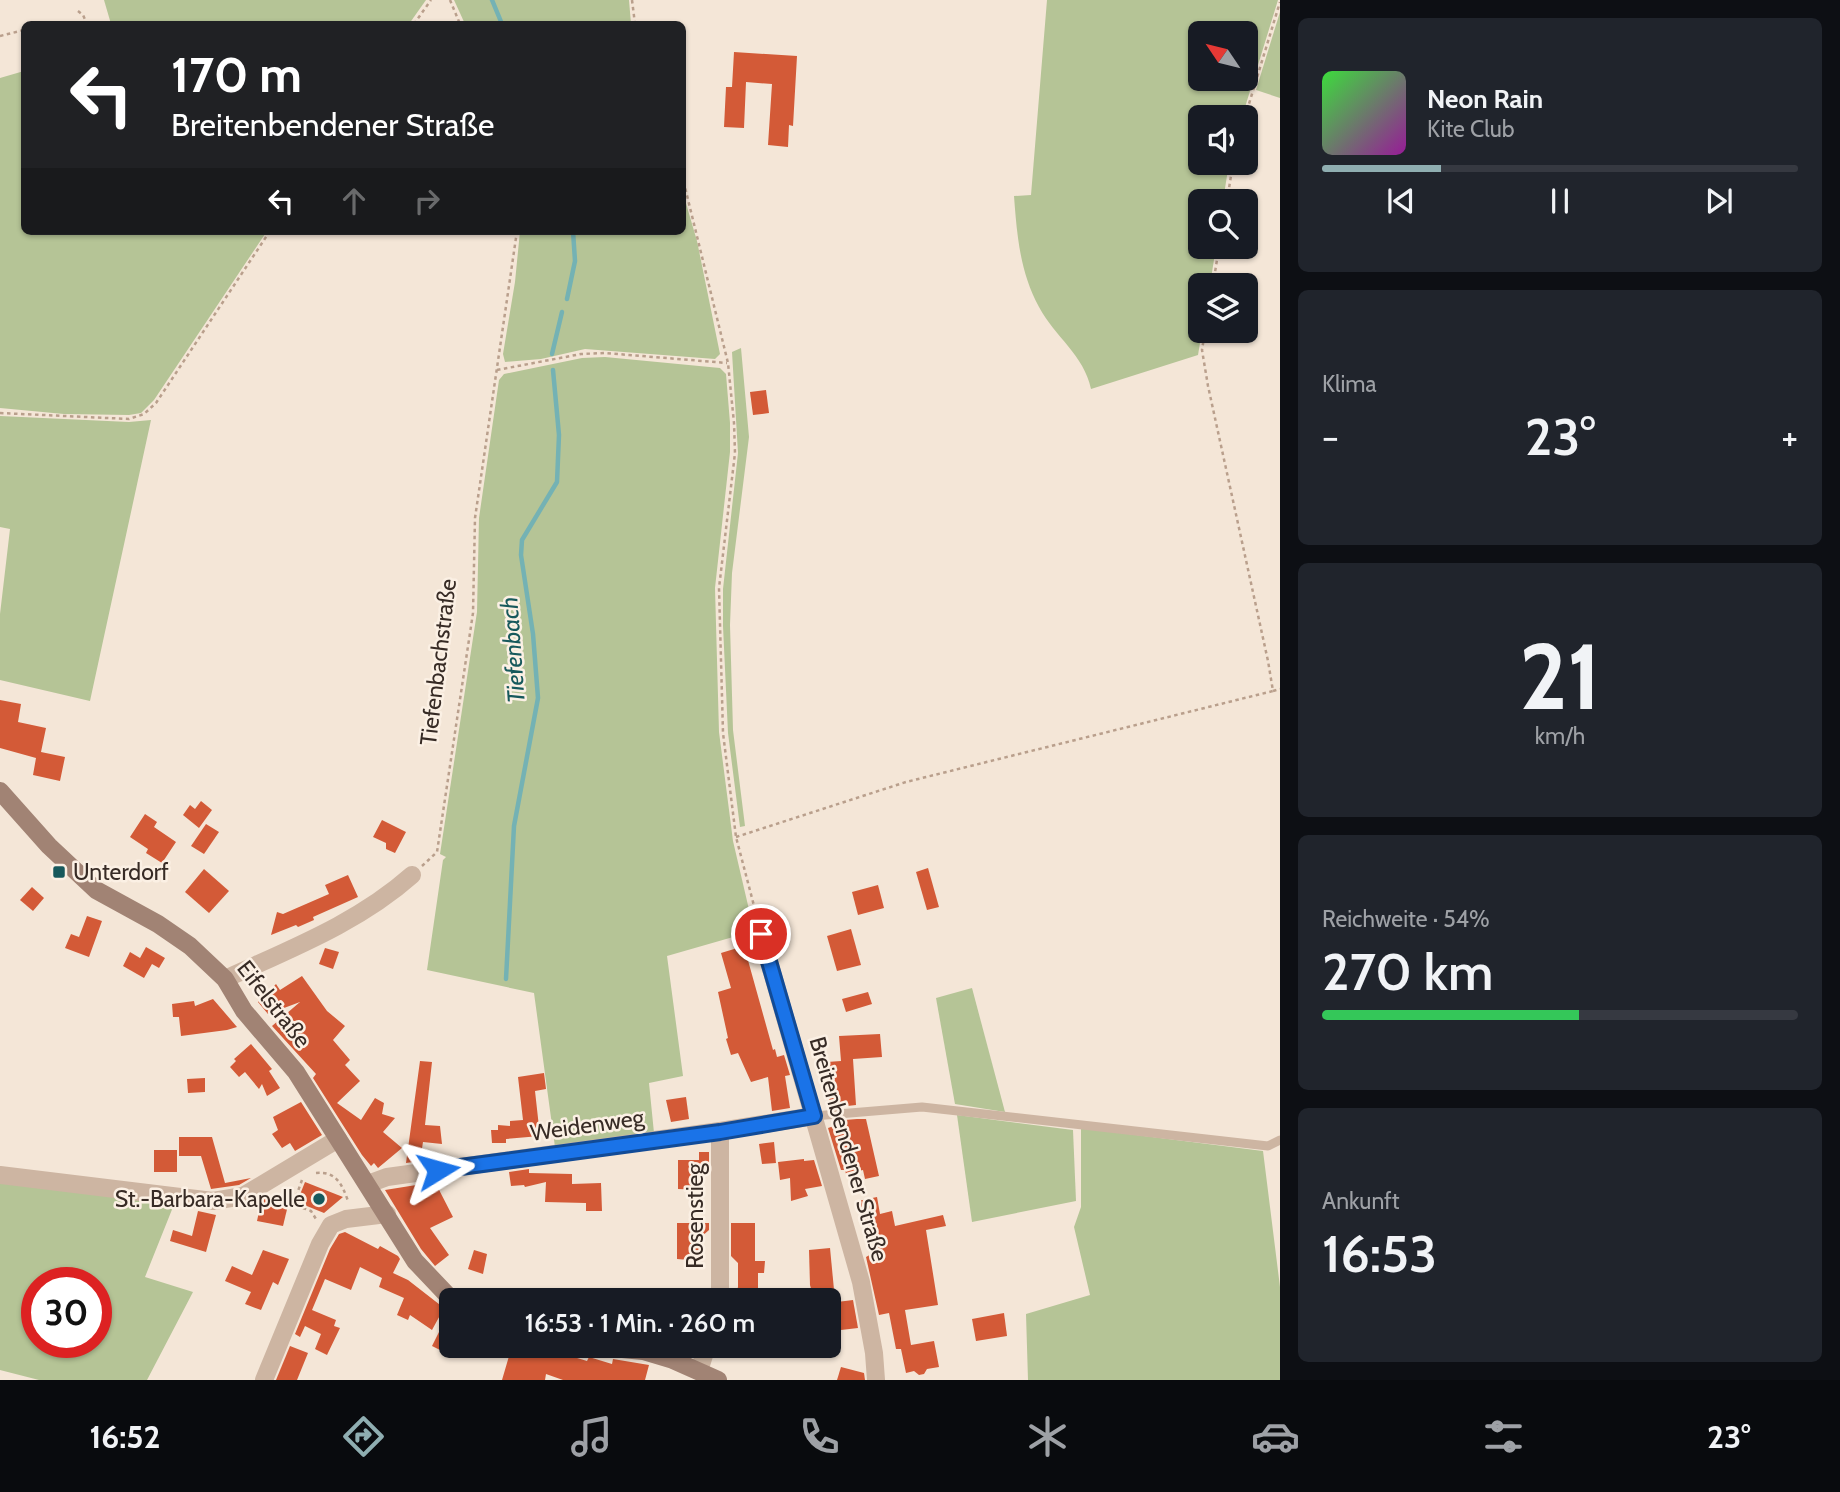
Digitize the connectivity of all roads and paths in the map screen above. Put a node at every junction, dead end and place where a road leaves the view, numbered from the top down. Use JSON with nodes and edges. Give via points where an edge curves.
{"nodes":[{"id":1,"x":431,"y":0,"type":"edge"},
{"id":2,"x":450,"y":0,"type":"edge"},
{"id":3,"x":632,"y":0,"type":"edge"},
{"id":4,"x":1280,"y":2,"type":"edge"},
{"id":5,"x":78,"y":11,"type":"dead end"},
{"id":6,"x":86,"y":21,"type":"edge"},
{"id":7,"x":416,"y":21,"type":"edge"},
{"id":8,"x":459,"y":21,"type":"edge"},
{"id":9,"x":635,"y":21,"type":"edge"},
{"id":10,"x":21,"y":31,"type":"edge"},
{"id":11,"x":0,"y":36,"type":"edge"},
{"id":12,"x":1249,"y":105,"type":"edge"},
{"id":13,"x":686,"y":191,"type":"edge"},
{"id":14,"x":267,"y":235,"type":"edge"},
{"id":15,"x":516,"y":235,"type":"edge"},
{"id":16,"x":1203,"y":343,"type":"edge"},
{"id":17,"x":728,"y":363,"type":"junction"},
{"id":18,"x":497,"y":370,"type":"junction"},
{"id":19,"x":0,"y":413,"type":"edge"},
{"id":20,"x":1280,"y":689,"type":"edge"},
{"id":21,"x":1273,"y":691,"type":"junction"},
{"id":22,"x":0,"y":791,"type":"edge"},
{"id":23,"x":736,"y":837,"type":"junction"},
{"id":24,"x":412,"y":875,"type":"joint"},
{"id":25,"x":761,"y":934,"type":"joint"},
{"id":26,"x":225,"y":979,"type":"junction"},
{"id":27,"x":814,"y":1116,"type":"junction"},
{"id":28,"x":720,"y":1132,"type":"junction"},
{"id":29,"x":338,"y":1139,"type":"junction"},
{"id":30,"x":1280,"y":1140,"type":"edge"},
{"id":31,"x":0,"y":1175,"type":"edge"},
{"id":32,"x":301,"y":1175,"type":"dead end"},
{"id":33,"x":309,"y":1175,"type":"dead end"},
{"id":34,"x":368,"y":1184,"type":"junction"},
{"id":35,"x":349,"y":1203,"type":"dead end"},
{"id":36,"x":387,"y":1214,"type":"junction"},
{"id":37,"x":317,"y":1222,"type":"dead end"},
{"id":38,"x":441,"y":1288,"type":"edge"},
{"id":39,"x":720,"y":1288,"type":"edge"},
{"id":40,"x":663,"y":1358,"type":"edge"},
{"id":41,"x":704,"y":1358,"type":"edge"},
{"id":42,"x":699,"y":1371,"type":"junction"},
{"id":43,"x":264,"y":1380,"type":"edge"},
{"id":44,"x":718,"y":1380,"type":"edge"},
{"id":45,"x":876,"y":1380,"type":"edge"}],
"edges":[{"from":1,"to":7,"type":"path"},
{"from":2,"to":8,"type":"path"},
{"from":3,"to":9,"type":"path"},
{"from":4,"to":12,"type":"path"},
{"from":5,"to":6,"type":"path"},
{"from":10,"to":11,"type":"path"},
{"from":13,"to":17,"type":"path"},
{"from":14,"to":19,"type":"path","via":[[156,403],[144,414],[129,419]]},
{"from":15,"to":18,"type":"path","name":"Tiefenbachstraße"},
{"from":16,"to":21,"type":"path","via":[[1208,386]]},
{"from":17,"to":18,"type":"path","via":[[605,353]]},
{"from":17,"to":23,"type":"path","via":[[735,453],[719,588],[723,733]]},
{"from":18,"to":24,"type":"path","name":"Tiefenbachstraße","via":[[475,518],[473,613],[437,852]]},
{"from":20,"to":21,"type":"path"},
{"from":21,"to":23,"type":"path","via":[[906,782]]},
{"from":22,"to":26,"type":"street","name":"Eifelstraße","via":[[96,890],[190,946]]},
{"from":23,"to":25,"type":"path"},
{"from":24,"to":26,"type":"street","via":[[361,914]]},
{"from":25,"to":27,"type":"street","name":"Breitenbendener Straße"},
{"from":26,"to":29,"type":"street","name":"Eifelstraße","via":[[244,1011],[296,1072]]},
{"from":27,"to":28,"type":"street","name":"Weidenweg"},
{"from":27,"to":30,"type":"lane","via":[[922,1107],[1268,1146]]},
{"from":27,"to":45,"type":"street","name":"Breitenbendener Straße","via":[[861,1282]]},
{"from":28,"to":34,"type":"street","name":"Weidenweg","via":[[387,1177]]},
{"from":28,"to":39,"type":"street","name":"Rosenstieg"},
{"from":29,"to":31,"type":"street","via":[[243,1196],[213,1201]]},
{"from":29,"to":34,"type":"street","name":"Eifelstraße"},
{"from":32,"to":37,"type":"path","via":[[295,1205],[311,1211]]},
{"from":33,"to":35,"type":"path","via":[[326,1172],[340,1181]]},
{"from":34,"to":36,"type":"street","name":"Eifelstraße"},
{"from":36,"to":38,"type":"street","name":"Eifelstraße","via":[[415,1261]]},
{"from":36,"to":43,"type":"street","via":[[331,1225]]},
{"from":40,"to":42,"type":"street"},
{"from":41,"to":42,"type":"street"},
{"from":42,"to":44,"type":"street"}]}
